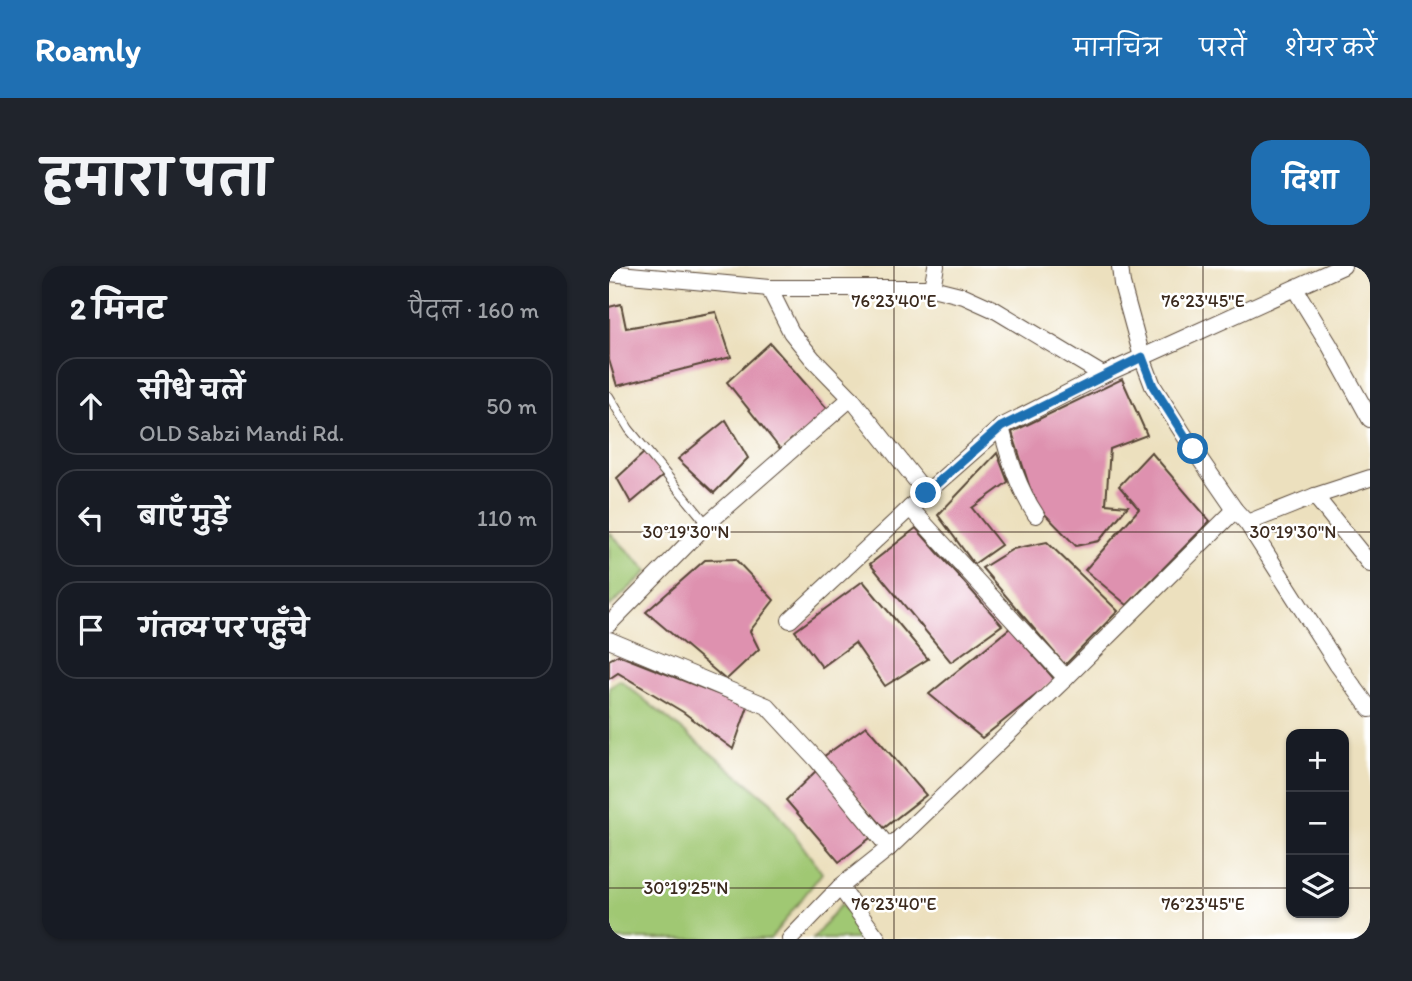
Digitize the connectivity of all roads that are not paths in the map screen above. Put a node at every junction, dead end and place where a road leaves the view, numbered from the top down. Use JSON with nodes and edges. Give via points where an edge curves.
{"nodes":[{"id":1,"x":936,"y":266,"type":"edge"},
{"id":2,"x":1120,"y":266,"type":"edge"},
{"id":3,"x":1343,"y":266,"type":"edge"},
{"id":4,"x":609,"y":273,"type":"edge"},
{"id":5,"x":769,"y":288,"type":"junction"},
{"id":6,"x":932,"y":288,"type":"junction"},
{"id":7,"x":1295,"y":289,"type":"junction"},
{"id":8,"x":1142,"y":357,"type":"junction"},
{"id":9,"x":1103,"y":375,"type":"junction"},
{"id":10,"x":609,"y":396,"type":"edge"},
{"id":11,"x":851,"y":397,"type":"junction"},
{"id":12,"x":1370,"y":419,"type":"edge"},
{"id":13,"x":1001,"y":427,"type":"junction"},
{"id":14,"x":1370,"y":478,"type":"edge"},
{"id":15,"x":926,"y":493,"type":"junction"},
{"id":16,"x":1315,"y":496,"type":"junction"},
{"id":17,"x":910,"y":509,"type":"junction"},
{"id":18,"x":1235,"y":510,"type":"junction"},
{"id":19,"x":1036,"y":515,"type":"dead end"},
{"id":20,"x":1247,"y":523,"type":"junction"},
{"id":21,"x":707,"y":524,"type":"junction"},
{"id":22,"x":1370,"y":564,"type":"edge"},
{"id":23,"x":790,"y":620,"type":"dead end"},
{"id":24,"x":609,"y":624,"type":"edge"},
{"id":25,"x":609,"y":640,"type":"edge"},
{"id":26,"x":1066,"y":678,"type":"junction"},
{"id":27,"x":1370,"y":709,"type":"edge"},
{"id":28,"x":889,"y":848,"type":"junction"},
{"id":29,"x":839,"y":887,"type":"junction"},
{"id":30,"x":790,"y":939,"type":"edge"},
{"id":31,"x":878,"y":939,"type":"edge"}],
"edges":[{"from":1,"to":6,"type":"street"},
{"from":2,"to":8,"type":"street"},
{"from":3,"to":7,"type":"street"},
{"from":4,"to":5,"type":"street"},
{"from":5,"to":6,"type":"street"},
{"from":5,"to":11,"type":"street","via":[[792,332]]},
{"from":6,"to":9,"type":"street","via":[[995,310]]},
{"from":7,"to":8,"type":"street"},
{"from":7,"to":12,"type":"street"},
{"from":8,"to":9,"type":"street"},
{"from":8,"to":18,"type":"street","via":[[1153,386]]},
{"from":9,"to":13,"type":"street"},
{"from":10,"to":21,"type":"lane","via":[[629,429]]},
{"from":11,"to":15,"type":"street"},
{"from":11,"to":21,"type":"street"},
{"from":13,"to":15,"type":"street"},
{"from":13,"to":19,"type":"street","via":[[1015,475]]},
{"from":14,"to":16,"type":"street"},
{"from":15,"to":17,"type":"street"},
{"from":16,"to":20,"type":"street"},
{"from":16,"to":22,"type":"street"},
{"from":17,"to":23,"type":"street"},
{"from":17,"to":26,"type":"street"},
{"from":18,"to":20,"type":"street"},
{"from":18,"to":26,"type":"street"},
{"from":20,"to":27,"type":"street"},
{"from":21,"to":24,"type":"street"},
{"from":25,"to":28,"type":"street","via":[[767,706]]},
{"from":26,"to":28,"type":"street"},
{"from":28,"to":29,"type":"street"},
{"from":29,"to":30,"type":"street"},
{"from":29,"to":31,"type":"street"}]}
